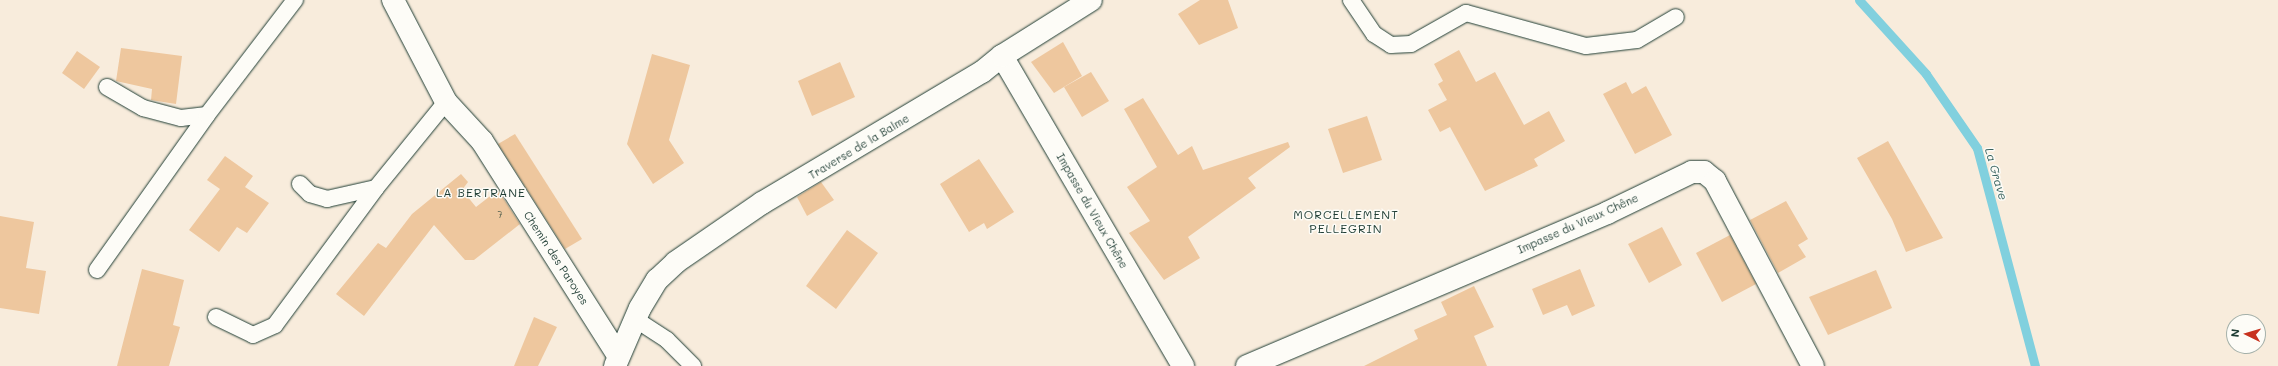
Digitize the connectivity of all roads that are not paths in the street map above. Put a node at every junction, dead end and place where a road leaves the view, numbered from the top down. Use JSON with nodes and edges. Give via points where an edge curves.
{"nodes":[{"id":1,"x":295,"y":0,"type":"edge"},
{"id":2,"x":392,"y":0,"type":"edge"},
{"id":3,"x":1091,"y":0,"type":"edge"},
{"id":4,"x":1351,"y":0,"type":"edge"},
{"id":5,"x":1676,"y":17,"type":"dead end"},
{"id":6,"x":1002,"y":56,"type":"junction"},
{"id":7,"x":107,"y":87,"type":"dead end"},
{"id":8,"x":446,"y":102,"type":"junction"},
{"id":9,"x":207,"y":115,"type":"junction"},
{"id":10,"x":300,"y":184,"type":"dead end"},
{"id":11,"x":376,"y":188,"type":"junction"},
{"id":12,"x":97,"y":270,"type":"dead end"},
{"id":13,"x":638,"y":314,"type":"junction"},
{"id":14,"x":216,"y":316,"type":"dead end"},
{"id":15,"x":616,"y":360,"type":"edge"},
{"id":16,"x":693,"y":366,"type":"edge"},
{"id":17,"x":1183,"y":366,"type":"edge"},
{"id":18,"x":1247,"y":366,"type":"edge"},
{"id":19,"x":1814,"y":366,"type":"edge"}],
"edges":[{"from":1,"to":9,"type":"lane"},
{"from":2,"to":8,"type":"street","name":"Chemin des Paroyes"},
{"from":3,"to":6,"type":"street","name":"Traverse de la Balme"},
{"from":4,"to":5,"type":"lane","via":[[1374,34],[1391,45],[1411,44],[1466,13],[1586,46],[1637,40]]},
{"from":6,"to":13,"type":"street","name":"Traverse de la Balme","via":[[982,72],[762,203],[676,262],[657,280]]},
{"from":6,"to":17,"type":"street","name":"Impasse du Vieux Chêne"},
{"from":7,"to":9,"type":"lane","via":[[143,108],[181,118]]},
{"from":8,"to":11,"type":"lane"},
{"from":8,"to":15,"type":"street","name":"Chemin des Paroyes","via":[[482,141]]},
{"from":9,"to":12,"type":"lane"},
{"from":10,"to":11,"type":"lane","via":[[310,194],[327,199]]},
{"from":11,"to":14,"type":"lane","via":[[275,325],[254,336]]},
{"from":13,"to":15,"type":"street","name":"Traverse de la Balme"},
{"from":13,"to":16,"type":"lane"},
{"from":18,"to":19,"type":"street","name":"Impasse du Vieux Chêne","via":[[1607,212],[1692,172],[1704,172],[1715,181]]}]}
